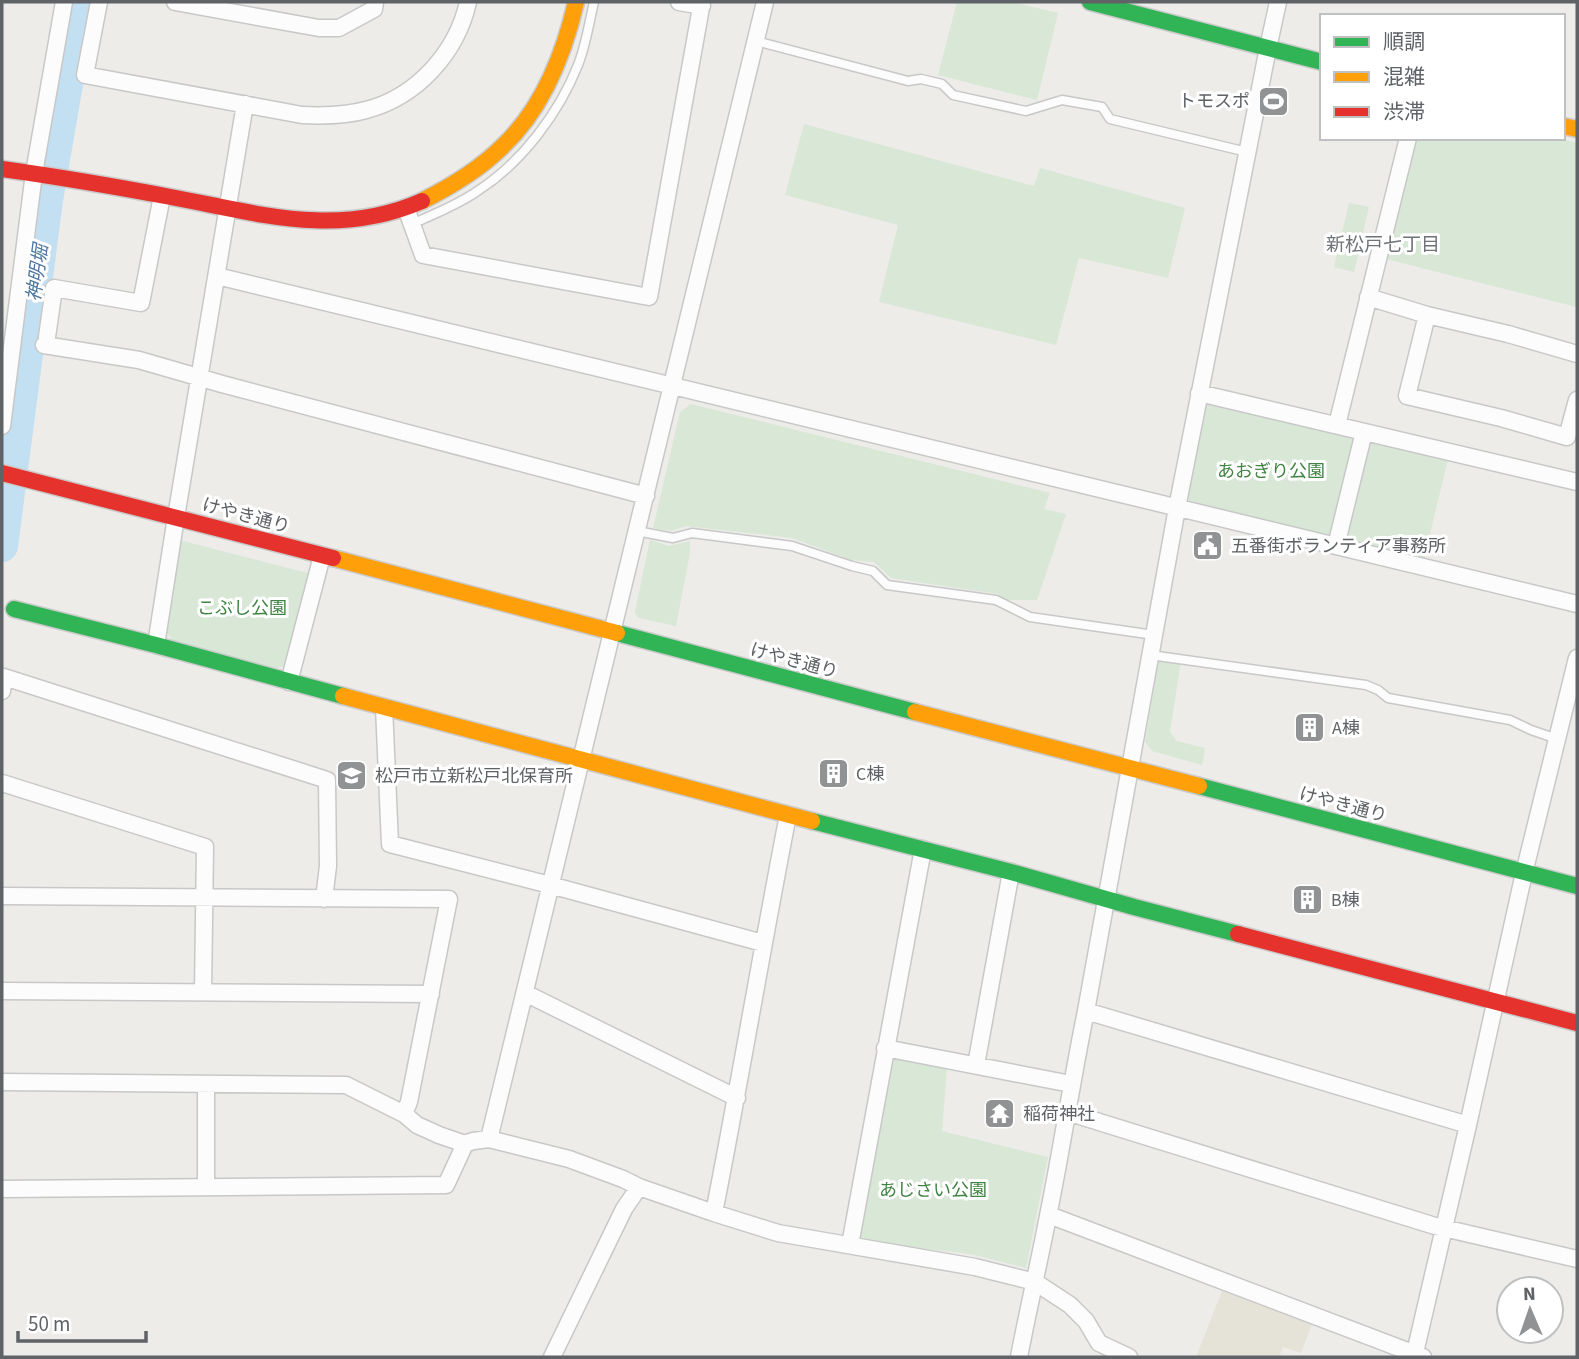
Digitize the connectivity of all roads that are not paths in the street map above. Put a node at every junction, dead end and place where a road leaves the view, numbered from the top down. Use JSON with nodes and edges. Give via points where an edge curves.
{"nodes":[{"id":1,"x":64,"y":2,"type":"edge"},
{"id":2,"x":99,"y":2,"type":"edge"},
{"id":3,"x":175,"y":2,"type":"edge"},
{"id":4,"x":375,"y":2,"type":"edge"},
{"id":5,"x":468,"y":2,"type":"edge"},
{"id":6,"x":576,"y":2,"type":"edge"},
{"id":7,"x":594,"y":2,"type":"edge"},
{"id":8,"x":679,"y":2,"type":"edge"},
{"id":9,"x":765,"y":2,"type":"edge"},
{"id":10,"x":1090,"y":2,"type":"edge"},
{"id":11,"x":1278,"y":2,"type":"edge"},
{"id":12,"x":702,"y":4,"type":"edge"},
{"id":13,"x":755,"y":41,"type":"junction"},
{"id":14,"x":1268,"y":48,"type":"junction"},
{"id":15,"x":1320,"y":61,"type":"edge"},
{"id":16,"x":540,"y":98,"type":"junction"},
{"id":17,"x":245,"y":104,"type":"junction"},
{"id":18,"x":559,"y":109,"type":"junction"},
{"id":19,"x":1407,"y":140,"type":"edge"},
{"id":20,"x":1247,"y":152,"type":"junction"},
{"id":21,"x":2,"y":169,"type":"edge"},
{"id":22,"x":38,"y":173,"type":"junction"},
{"id":23,"x":162,"y":196,"type":"junction"},
{"id":24,"x":227,"y":208,"type":"junction"},
{"id":25,"x":406,"y":208,"type":"junction"},
{"id":26,"x":421,"y":220,"type":"dead end"},
{"id":27,"x":217,"y":276,"type":"junction"},
{"id":28,"x":1368,"y":297,"type":"junction"},
{"id":29,"x":1427,"y":315,"type":"junction"},
{"id":30,"x":8,"y":317,"type":"edge"},
{"id":31,"x":1577,"y":354,"type":"edge"},
{"id":32,"x":199,"y":378,"type":"junction"},
{"id":33,"x":673,"y":386,"type":"junction"},
{"id":34,"x":1199,"y":393,"type":"junction"},
{"id":35,"x":1577,"y":400,"type":"edge"},
{"id":36,"x":1337,"y":425,"type":"junction"},
{"id":37,"x":2,"y":426,"type":"edge"},
{"id":38,"x":1364,"y":432,"type":"junction"},
{"id":39,"x":2,"y":473,"type":"edge"},
{"id":40,"x":1577,"y":482,"type":"edge"},
{"id":41,"x":646,"y":496,"type":"junction"},
{"id":42,"x":1177,"y":508,"type":"junction"},
{"id":43,"x":176,"y":517,"type":"junction"},
{"id":44,"x":637,"y":531,"type":"junction"},
{"id":45,"x":1336,"y":546,"type":"junction"},
{"id":46,"x":322,"y":556,"type":"junction"},
{"id":47,"x":1577,"y":604,"type":"edge"},
{"id":48,"x":14,"y":609,"type":"dead end"},
{"id":49,"x":612,"y":633,"type":"junction"},
{"id":50,"x":1154,"y":635,"type":"junction"},
{"id":51,"x":156,"y":645,"type":"junction"},
{"id":52,"x":1150,"y":655,"type":"junction"},
{"id":53,"x":1577,"y":658,"type":"edge"},
{"id":54,"x":289,"y":682,"type":"junction"},
{"id":55,"x":2,"y":691,"type":"edge"},
{"id":56,"x":384,"y":707,"type":"junction"},
{"id":57,"x":1557,"y":739,"type":"junction"},
{"id":58,"x":581,"y":760,"type":"junction"},
{"id":59,"x":1130,"y":769,"type":"junction"},
{"id":60,"x":2,"y":783,"type":"edge"},
{"id":61,"x":788,"y":815,"type":"junction"},
{"id":62,"x":922,"y":849,"type":"junction"},
{"id":63,"x":1011,"y":872,"type":"junction"},
{"id":64,"x":1524,"y":873,"type":"junction"},
{"id":65,"x":550,"y":885,"type":"junction"},
{"id":66,"x":1577,"y":886,"type":"edge"},
{"id":67,"x":2,"y":896,"type":"edge"},
{"id":68,"x":205,"y":898,"type":"junction"},
{"id":69,"x":324,"y":899,"type":"junction"},
{"id":70,"x":1107,"y":899,"type":"junction"},
{"id":71,"x":763,"y":943,"type":"junction"},
{"id":72,"x":2,"y":991,"type":"edge"},
{"id":73,"x":204,"y":992,"type":"junction"},
{"id":74,"x":525,"y":993,"type":"junction"},
{"id":75,"x":431,"y":994,"type":"junction"},
{"id":76,"x":1496,"y":1001,"type":"junction"},
{"id":77,"x":1086,"y":1011,"type":"junction"},
{"id":78,"x":1577,"y":1023,"type":"edge"},
{"id":79,"x":885,"y":1048,"type":"junction"},
{"id":80,"x":976,"y":1065,"type":"junction"},
{"id":81,"x":2,"y":1082,"type":"edge"},
{"id":82,"x":206,"y":1084,"type":"junction"},
{"id":83,"x":1071,"y":1084,"type":"junction"},
{"id":84,"x":737,"y":1098,"type":"junction"},
{"id":85,"x":1067,"y":1112,"type":"junction"},
{"id":86,"x":404,"y":1114,"type":"junction"},
{"id":87,"x":1468,"y":1125,"type":"junction"},
{"id":88,"x":489,"y":1139,"type":"junction"},
{"id":89,"x":466,"y":1144,"type":"junction"},
{"id":90,"x":206,"y":1187,"type":"junction"},
{"id":91,"x":639,"y":1187,"type":"junction"},
{"id":92,"x":2,"y":1189,"type":"edge"},
{"id":93,"x":714,"y":1213,"type":"junction"},
{"id":94,"x":1049,"y":1215,"type":"junction"},
{"id":95,"x":1444,"y":1228,"type":"junction"},
{"id":96,"x":850,"y":1245,"type":"junction"},
{"id":97,"x":1577,"y":1259,"type":"edge"},
{"id":98,"x":1035,"y":1282,"type":"junction"},
{"id":99,"x":1418,"y":1356,"type":"edge"},
{"id":100,"x":552,"y":1357,"type":"edge"},
{"id":101,"x":1019,"y":1357,"type":"edge"},
{"id":102,"x":1129,"y":1357,"type":"edge"}],
"edges":[{"from":1,"to":22,"type":"street"},
{"from":2,"to":17,"type":"street","via":[[85,75]]},
{"from":3,"to":4,"type":"street","via":[[319,28],[339,28],[374,9]]},
{"from":5,"to":17,"type":"street","via":[[443,58],[387,102],[369,110],[323,116]]},
{"from":6,"to":16,"type":"street","via":[[563,53]]},
{"from":7,"to":18,"type":"lane","via":[[578,65]]},
{"from":8,"to":12,"type":"street"},
{"from":9,"to":13,"type":"street"},
{"from":10,"to":14,"type":"street"},
{"from":11,"to":14,"type":"street"},
{"from":12,"to":25,"type":"street","via":[[672,141],[649,297],[423,255]]},
{"from":13,"to":20,"type":"lane","via":[[908,81],[942,84],[953,94],[1026,111],[1062,100],[1102,107],[1110,119]]},
{"from":13,"to":33,"type":"street"},
{"from":14,"to":15,"type":"street"},
{"from":14,"to":20,"type":"street"},
{"from":16,"to":18,"type":"lane"},
{"from":16,"to":25,"type":"street","via":[[501,149],[462,179]]},
{"from":17,"to":24,"type":"street"},
{"from":18,"to":26,"type":"lane","via":[[498,176],[455,205]]},
{"from":19,"to":28,"type":"street"},
{"from":20,"to":34,"type":"street"},
{"from":21,"to":22,"type":"street"},
{"from":22,"to":23,"type":"street"},
{"from":22,"to":30,"type":"street"},
{"from":23,"to":24,"type":"street"},
{"from":23,"to":32,"type":"street","via":[[141,303],[54,288],[46,341]]},
{"from":24,"to":25,"type":"street","via":[[327,221]]},
{"from":24,"to":27,"type":"street"},
{"from":27,"to":32,"type":"street"},
{"from":27,"to":33,"type":"street"},
{"from":28,"to":29,"type":"street"},
{"from":28,"to":36,"type":"street"},
{"from":29,"to":31,"type":"street"},
{"from":29,"to":35,"type":"street","via":[[1407,396],[1567,437]]},
{"from":30,"to":37,"type":"street"},
{"from":32,"to":41,"type":"street"},
{"from":32,"to":43,"type":"street"},
{"from":33,"to":41,"type":"street"},
{"from":33,"to":42,"type":"street"},
{"from":34,"to":36,"type":"street"},
{"from":34,"to":42,"type":"street"},
{"from":36,"to":38,"type":"street"},
{"from":38,"to":40,"type":"street"},
{"from":38,"to":45,"type":"street"},
{"from":39,"to":43,"type":"street","name":"けやき通り"},
{"from":41,"to":44,"type":"street"},
{"from":42,"to":45,"type":"street"},
{"from":42,"to":50,"type":"street"},
{"from":43,"to":46,"type":"street","name":"けやき通り"},
{"from":43,"to":51,"type":"street"},
{"from":44,"to":49,"type":"street"},
{"from":44,"to":50,"type":"lane","via":[[792,546],[873,571],[887,585],[996,600],[1030,617]]},
{"from":45,"to":47,"type":"street"},
{"from":46,"to":49,"type":"street","name":"けやき通り"},
{"from":46,"to":54,"type":"street"},
{"from":48,"to":51,"type":"street"},
{"from":49,"to":58,"type":"street"},
{"from":49,"to":59,"type":"street","name":"けやき通り"},
{"from":50,"to":52,"type":"street"},
{"from":51,"to":54,"type":"street"},
{"from":52,"to":57,"type":"lane","via":[[1366,685],[1388,698],[1510,720]]},
{"from":52,"to":59,"type":"street"},
{"from":53,"to":57,"type":"street"},
{"from":54,"to":56,"type":"street"},
{"from":55,"to":69,"type":"street","via":[[4,677],[327,780]]},
{"from":56,"to":58,"type":"street"},
{"from":56,"to":65,"type":"street","via":[[390,844]]},
{"from":57,"to":64,"type":"street"},
{"from":58,"to":61,"type":"street"},
{"from":58,"to":65,"type":"street"},
{"from":59,"to":64,"type":"street","name":"けやき通り"},
{"from":59,"to":70,"type":"street"},
{"from":60,"to":68,"type":"street","via":[[205,847]]},
{"from":61,"to":62,"type":"street"},
{"from":61,"to":71,"type":"street"},
{"from":62,"to":63,"type":"street"},
{"from":62,"to":79,"type":"street"},
{"from":63,"to":70,"type":"street"},
{"from":63,"to":80,"type":"street"},
{"from":64,"to":66,"type":"street","name":"けやき通り"},
{"from":64,"to":76,"type":"street"},
{"from":65,"to":71,"type":"street"},
{"from":65,"to":74,"type":"street"},
{"from":67,"to":68,"type":"street"},
{"from":68,"to":69,"type":"street"},
{"from":68,"to":73,"type":"street"},
{"from":69,"to":75,"type":"street","via":[[449,899]]},
{"from":70,"to":76,"type":"street"},
{"from":70,"to":77,"type":"street"},
{"from":71,"to":84,"type":"street"},
{"from":72,"to":73,"type":"street"},
{"from":73,"to":75,"type":"street"},
{"from":74,"to":84,"type":"street"},
{"from":74,"to":88,"type":"street"},
{"from":75,"to":86,"type":"street"},
{"from":76,"to":78,"type":"street"},
{"from":76,"to":87,"type":"street"},
{"from":77,"to":83,"type":"street"},
{"from":77,"to":87,"type":"street"},
{"from":79,"to":80,"type":"street"},
{"from":79,"to":96,"type":"street"},
{"from":80,"to":83,"type":"street"},
{"from":81,"to":82,"type":"street"},
{"from":82,"to":86,"type":"street","via":[[346,1085]]},
{"from":82,"to":90,"type":"street"},
{"from":83,"to":85,"type":"street"},
{"from":84,"to":93,"type":"street"},
{"from":85,"to":94,"type":"street"},
{"from":85,"to":95,"type":"street"},
{"from":86,"to":89,"type":"street","via":[[417,1125]]},
{"from":87,"to":95,"type":"street"},
{"from":88,"to":89,"type":"street"},
{"from":88,"to":91,"type":"street","via":[[569,1159]]},
{"from":89,"to":90,"type":"street","via":[[446,1185]]},
{"from":90,"to":92,"type":"street"},
{"from":91,"to":93,"type":"street"},
{"from":91,"to":100,"type":"street"},
{"from":93,"to":96,"type":"street","via":[[778,1233]]},
{"from":94,"to":98,"type":"street"},
{"from":94,"to":99,"type":"street"},
{"from":95,"to":97,"type":"street"},
{"from":95,"to":99,"type":"street"},
{"from":96,"to":98,"type":"street","via":[[975,1266]]},
{"from":98,"to":101,"type":"street"},
{"from":98,"to":102,"type":"street","via":[[1086,1321],[1099,1343]]}]}
